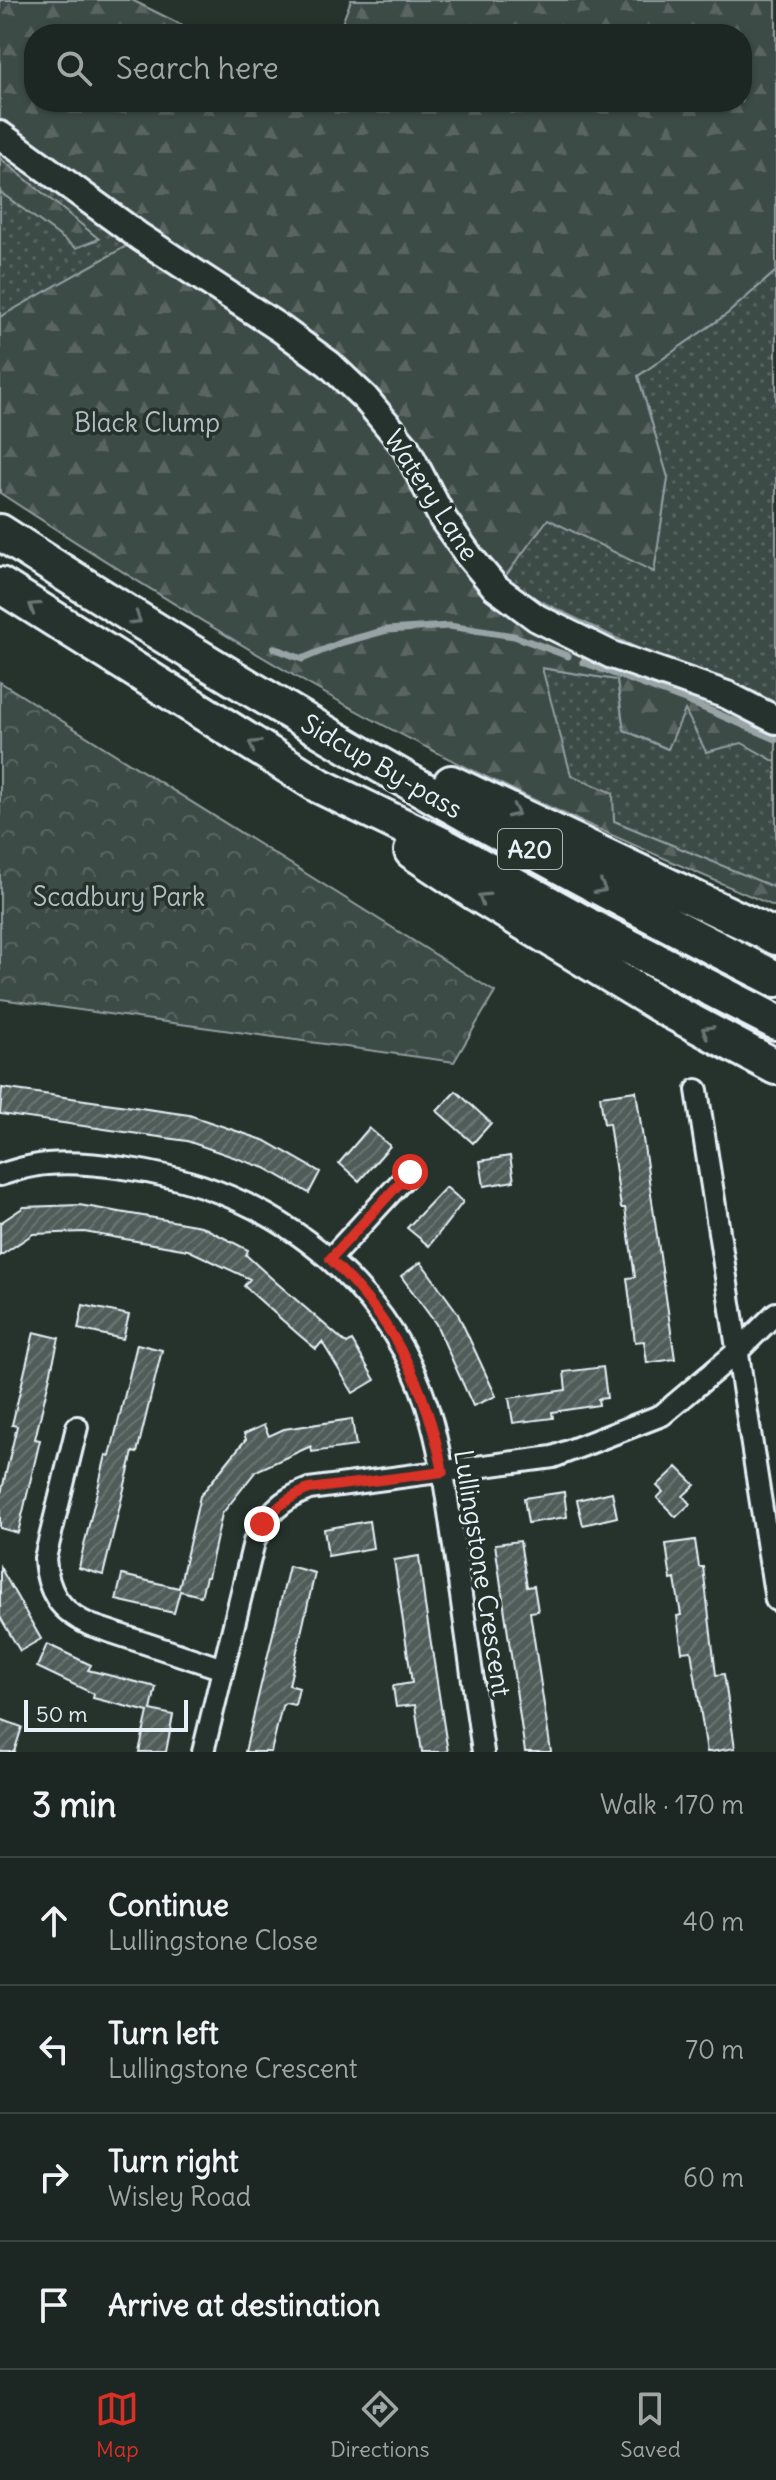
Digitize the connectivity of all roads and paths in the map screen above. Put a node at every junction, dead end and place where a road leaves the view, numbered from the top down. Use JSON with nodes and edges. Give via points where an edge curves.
{"nodes":[{"id":1,"x":0,"y":135,"type":"edge"},
{"id":2,"x":0,"y":532,"type":"edge"},
{"id":3,"x":0,"y":585,"type":"edge"},
{"id":4,"x":289,"y":712,"type":"junction"},
{"id":5,"x":776,"y":720,"type":"edge"},
{"id":6,"x":320,"y":786,"type":"junction"},
{"id":7,"x":776,"y":937,"type":"edge"},
{"id":8,"x":776,"y":979,"type":"edge"},
{"id":9,"x":776,"y":1022,"type":"edge"},
{"id":10,"x":776,"y":1067,"type":"edge"},
{"id":11,"x":697,"y":1090,"type":"dead end"},
{"id":12,"x":410,"y":1172,"type":"dead end"},
{"id":13,"x":0,"y":1175,"type":"edge"},
{"id":14,"x":330,"y":1259,"type":"junction"},
{"id":15,"x":776,"y":1313,"type":"edge"},
{"id":16,"x":738,"y":1351,"type":"junction"},
{"id":17,"x":77,"y":1427,"type":"dead end"},
{"id":18,"x":443,"y":1472,"type":"junction"},
{"id":19,"x":776,"y":1600,"type":"edge"},
{"id":20,"x":223,"y":1669,"type":"junction"},
{"id":21,"x":203,"y":1752,"type":"edge"},
{"id":22,"x":483,"y":1752,"type":"edge"}],
"edges":[{"from":1,"to":5,"type":"street","name":"Watery Lane","via":[[329,364],[405,446],[443,519],[495,587],[526,610],[612,655],[727,695]]},
{"from":2,"to":4,"type":"highway","name":"Sidcup By-pass","number":"A20","one_way":true},
{"from":6,"to":3,"type":"highway","name":"Sidcup By-pass","number":"A20","one_way":true},
{"from":4,"to":7,"type":"highway","number":"A20","one_way":true},
{"from":4,"to":8,"type":"highway","name":"Sidcup By-pass","number":"A20","one_way":true,"via":[[402,779]]},
{"from":6,"to":9,"type":"highway","name":"Sidcup By-pass","number":"A20"},
{"from":10,"to":6,"type":"highway","number":"A20","one_way":true,"via":[[544,935],[428,863]]},
{"from":11,"to":16,"type":"street"},
{"from":12,"to":14,"type":"street"},
{"from":13,"to":14,"type":"street","name":"Lullingstone Crescent","via":[[70,1164],[192,1183],[255,1207]]},
{"from":14,"to":18,"type":"street","name":"Lullingstone Crescent","via":[[371,1303],[406,1357],[427,1405]]},
{"from":15,"to":16,"type":"street"},
{"from":16,"to":18,"type":"street","via":[[662,1415],[553,1457]]},
{"from":16,"to":19,"type":"street"},
{"from":17,"to":20,"type":"street","via":[[45,1558],[59,1603],[90,1625]]},
{"from":18,"to":20,"type":"street","via":[[309,1489],[275,1509],[254,1542]]},
{"from":18,"to":22,"type":"street","name":"Lullingstone Crescent"},
{"from":20,"to":21,"type":"street"}]}
